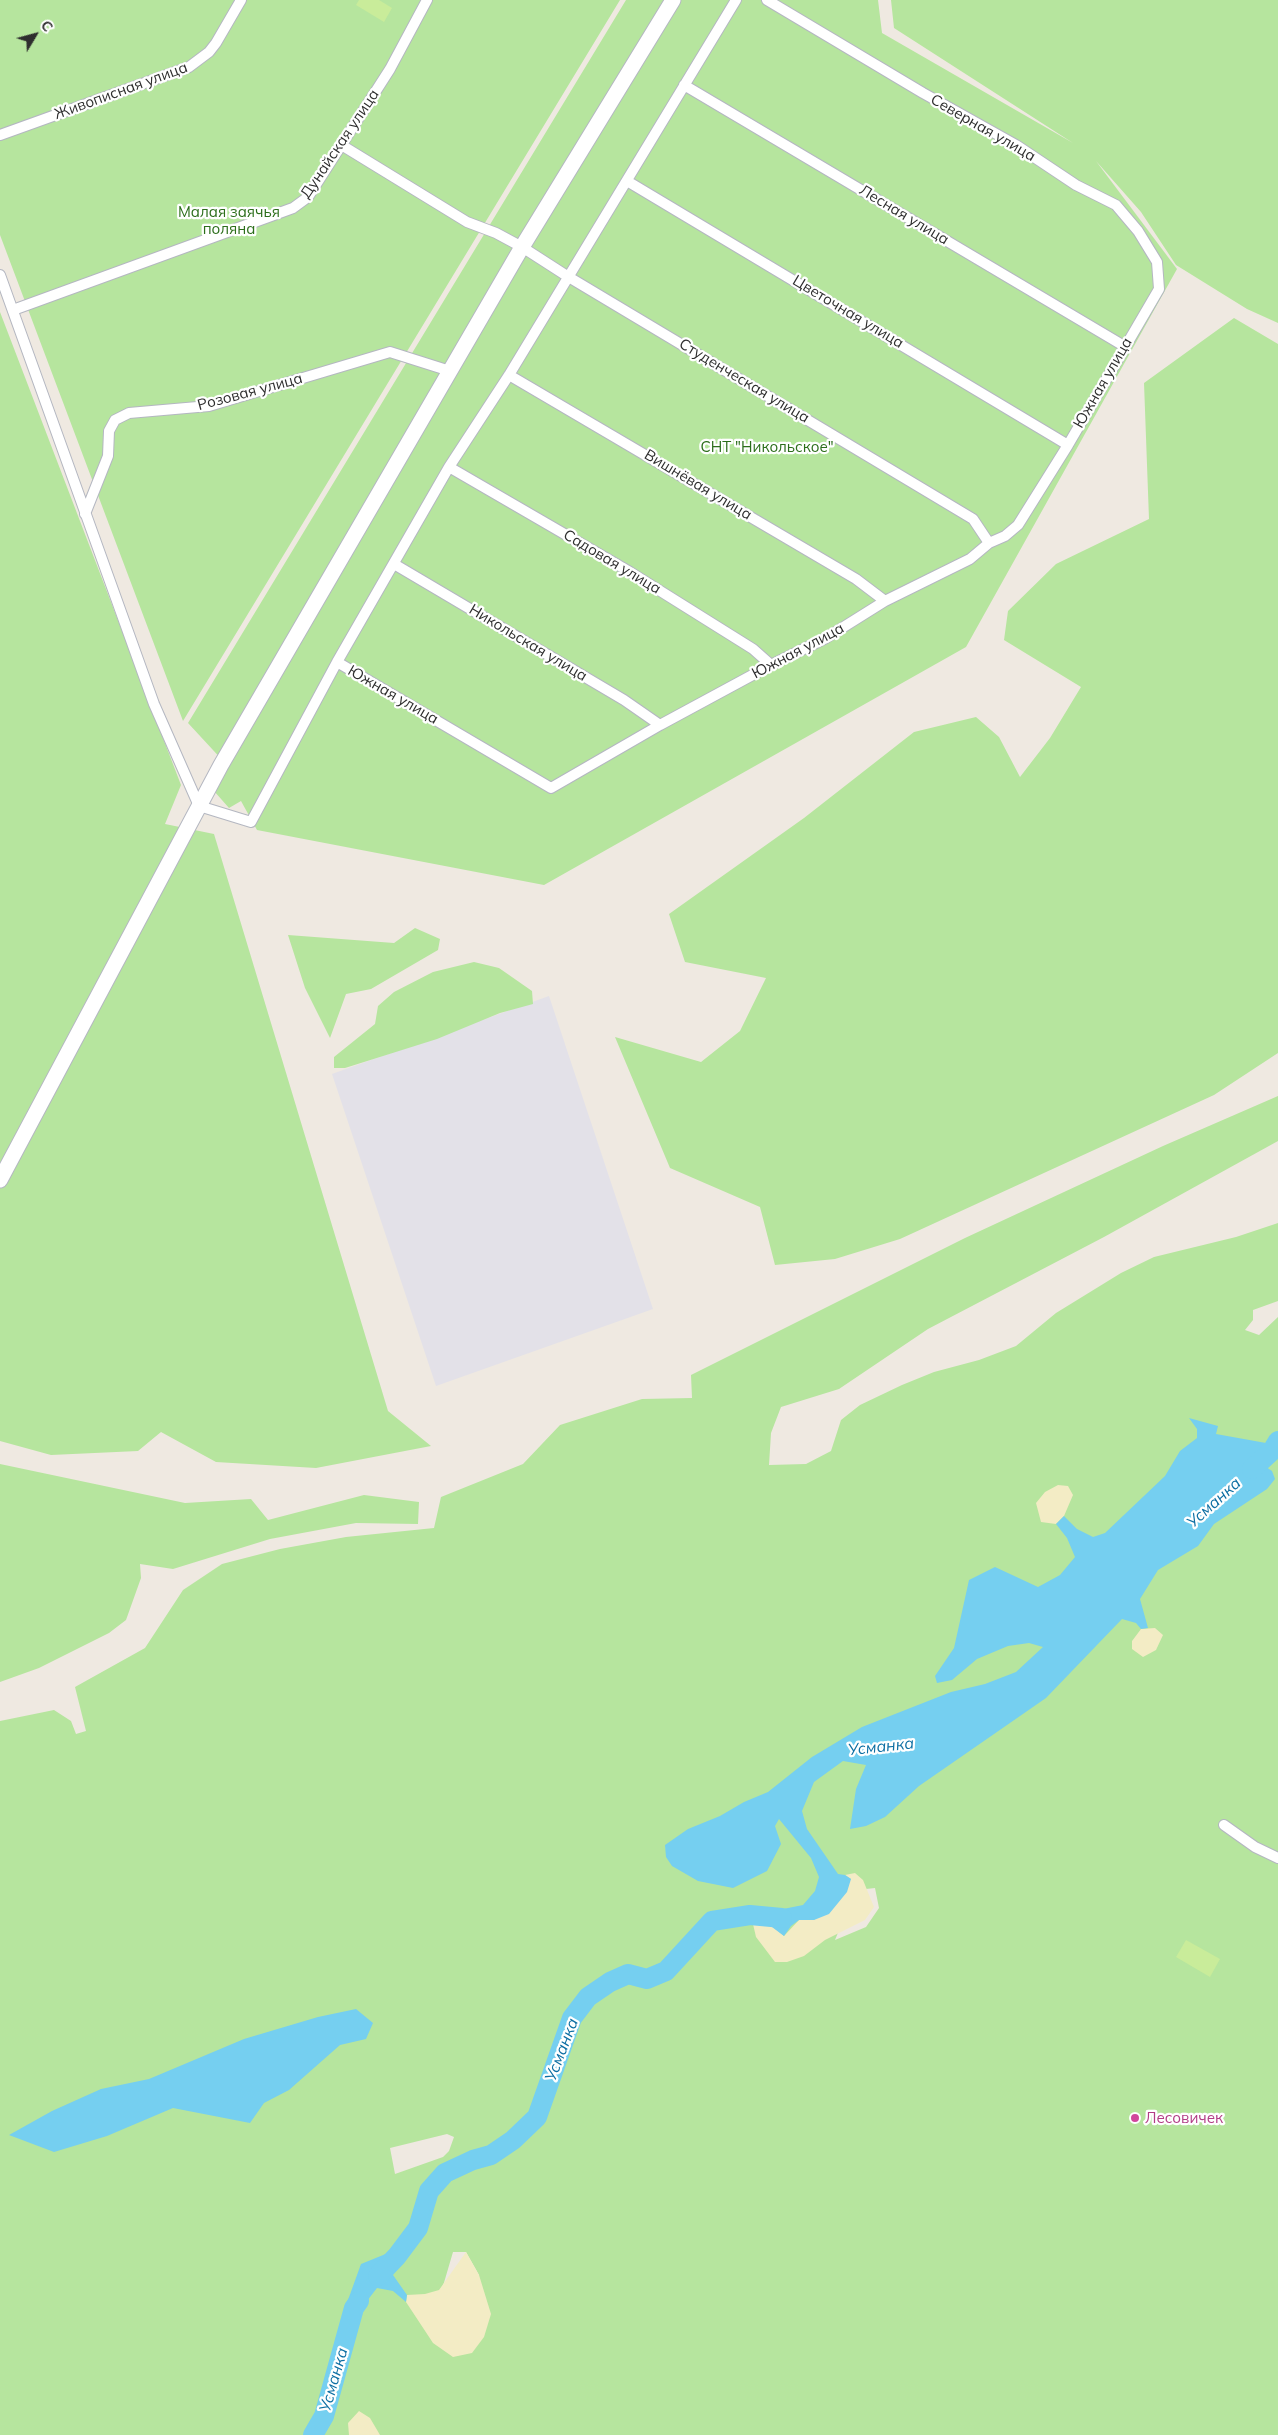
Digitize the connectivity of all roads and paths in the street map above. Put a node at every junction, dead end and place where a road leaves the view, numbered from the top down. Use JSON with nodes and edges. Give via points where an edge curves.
{"nodes":[{"id":1,"x":241,"y":0,"type":"edge"},
{"id":2,"x":427,"y":0,"type":"edge"},
{"id":3,"x":673,"y":0,"type":"edge"},
{"id":4,"x":736,"y":0,"type":"edge"},
{"id":5,"x":767,"y":0,"type":"edge"},
{"id":6,"x":684,"y":85,"type":"junction"},
{"id":7,"x":0,"y":135,"type":"edge"},
{"id":8,"x":343,"y":146,"type":"junction"},
{"id":9,"x":626,"y":181,"type":"junction"},
{"id":10,"x":522,"y":247,"type":"junction"},
{"id":11,"x":0,"y":274,"type":"edge"},
{"id":12,"x":567,"y":276,"type":"junction"},
{"id":13,"x":1159,"y":289,"type":"joint"},
{"id":14,"x":13,"y":310,"type":"junction"},
{"id":15,"x":1124,"y":346,"type":"junction"},
{"id":16,"x":450,"y":372,"type":"junction"},
{"id":17,"x":509,"y":375,"type":"junction"},
{"id":18,"x":1068,"y":445,"type":"junction"},
{"id":19,"x":449,"y":467,"type":"junction"},
{"id":20,"x":85,"y":514,"type":"junction"},
{"id":21,"x":989,"y":543,"type":"junction"},
{"id":22,"x":394,"y":564,"type":"junction"},
{"id":23,"x":885,"y":601,"type":"junction"},
{"id":24,"x":338,"y":662,"type":"junction"},
{"id":25,"x":771,"y":665,"type":"junction"},
{"id":26,"x":660,"y":725,"type":"junction"},
{"id":27,"x":199,"y":806,"type":"junction"},
{"id":28,"x":0,"y":1180,"type":"edge"},
{"id":29,"x":1224,"y":1825,"type":"dead end"},
{"id":30,"x":1278,"y":1858,"type":"edge"}],
"edges":[{"from":1,"to":7,"type":"street","name":"Живописная улица","via":[[209,52],[189,67]]},
{"from":2,"to":8,"type":"street","name":"Дунайская улица"},
{"from":3,"to":10,"type":"street"},
{"from":4,"to":6,"type":"street"},
{"from":5,"to":13,"type":"street","name":"Северная улица","via":[[1016,145],[1076,185],[1116,205],[1138,231],[1157,262]]},
{"from":6,"to":9,"type":"street"},
{"from":6,"to":15,"type":"street","name":"Лесная улица"},
{"from":8,"to":10,"type":"street","name":"Студенческая улица","via":[[467,222]]},
{"from":8,"to":14,"type":"street","name":"Дунайская улица","via":[[308,197],[293,208]]},
{"from":9,"to":12,"type":"street"},
{"from":9,"to":18,"type":"street","name":"Цветочная улица"},
{"from":10,"to":12,"type":"street","name":"Студенческая улица"},
{"from":10,"to":16,"type":"street"},
{"from":11,"to":14,"type":"street"},
{"from":12,"to":17,"type":"street"},
{"from":12,"to":21,"type":"street","name":"Студенческая улица","via":[[973,519]]},
{"from":13,"to":15,"type":"street","name":"Южная улица"},
{"from":14,"to":20,"type":"street"},
{"from":15,"to":18,"type":"street","name":"Южная улица"},
{"from":16,"to":20,"type":"street","name":"Розовая улица","via":[[390,352],[209,406],[129,413],[115,420],[109,431],[108,456]]},
{"from":16,"to":27,"type":"street"},
{"from":17,"to":19,"type":"street"},
{"from":17,"to":23,"type":"street","name":"Вишнёвая улица","via":[[856,579]]},
{"from":18,"to":21,"type":"street","name":"Южная улица","via":[[1018,525]]},
{"from":19,"to":22,"type":"street"},
{"from":19,"to":25,"type":"street","name":"Садовая улица","via":[[630,572],[754,649]]},
{"from":20,"to":27,"type":"street","via":[[154,704]]},
{"from":21,"to":23,"type":"street","name":"Южная улица","via":[[970,559]]},
{"from":22,"to":24,"type":"street"},
{"from":22,"to":26,"type":"street","name":"Никольская улица","via":[[624,700]]},
{"from":23,"to":25,"type":"street","name":"Южная улица","via":[[826,638]]},
{"from":24,"to":26,"type":"street","name":"Южная улица","via":[[551,788]]},
{"from":24,"to":27,"type":"street","via":[[252,822]]},
{"from":25,"to":26,"type":"street","name":"Южная улица"},
{"from":27,"to":28,"type":"street"},
{"from":29,"to":30,"type":"street","via":[[1255,1848]]}]}
